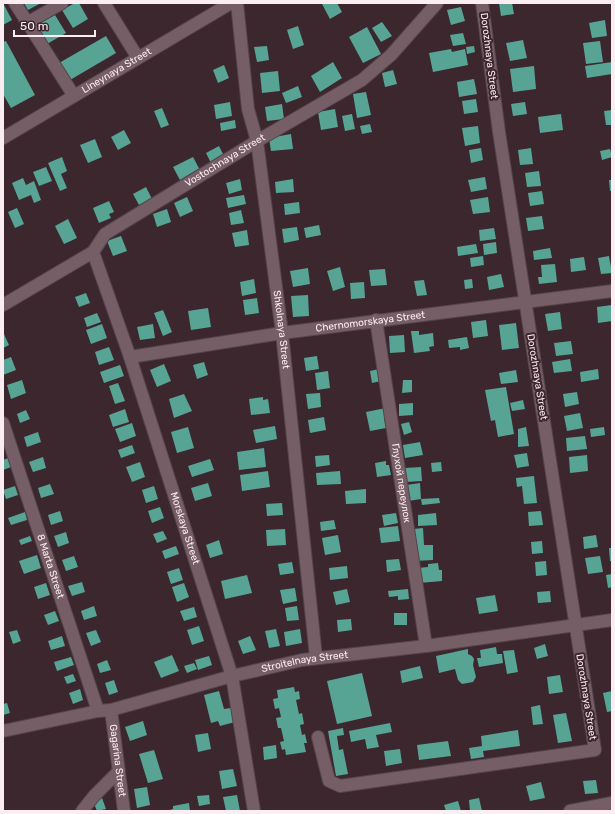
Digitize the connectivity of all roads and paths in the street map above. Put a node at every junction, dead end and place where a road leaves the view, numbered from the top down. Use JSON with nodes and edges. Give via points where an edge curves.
{"nodes":[{"id":1,"x":15,"y":3,"type":"edge"},
{"id":2,"x":62,"y":3,"type":"edge"},
{"id":3,"x":104,"y":3,"type":"edge"},
{"id":4,"x":231,"y":3,"type":"edge"},
{"id":5,"x":237,"y":3,"type":"edge"},
{"id":6,"x":437,"y":3,"type":"edge"},
{"id":7,"x":482,"y":3,"type":"edge"},
{"id":8,"x":27,"y":23,"type":"junction"},
{"id":9,"x":138,"y":58,"type":"junction"},
{"id":10,"x":74,"y":96,"type":"junction"},
{"id":11,"x":3,"y":138,"type":"edge"},
{"id":12,"x":257,"y":141,"type":"junction"},
{"id":13,"x":93,"y":252,"type":"junction"},
{"id":14,"x":612,"y":291,"type":"edge"},
{"id":15,"x":526,"y":301,"type":"junction"},
{"id":16,"x":3,"y":305,"type":"edge"},
{"id":17,"x":376,"y":320,"type":"junction"},
{"id":18,"x":282,"y":333,"type":"junction"},
{"id":19,"x":130,"y":357,"type":"junction"},
{"id":20,"x":3,"y":423,"type":"edge"},
{"id":21,"x":612,"y":620,"type":"edge"},
{"id":22,"x":576,"y":625,"type":"junction"},
{"id":23,"x":426,"y":646,"type":"junction"},
{"id":24,"x":316,"y":657,"type":"junction"},
{"id":25,"x":232,"y":676,"type":"junction"},
{"id":26,"x":111,"y":710,"type":"junction"},
{"id":27,"x":98,"y":711,"type":"junction"},
{"id":28,"x":3,"y":731,"type":"edge"},
{"id":29,"x":318,"y":737,"type":"dead end"},
{"id":30,"x":119,"y":771,"type":"junction"},
{"id":31,"x":612,"y":803,"type":"edge"},
{"id":32,"x":82,"y":811,"type":"edge"},
{"id":33,"x":124,"y":811,"type":"edge"},
{"id":34,"x":254,"y":811,"type":"edge"},
{"id":35,"x":570,"y":811,"type":"edge"}],
"edges":[{"from":1,"to":8,"type":"street"},
{"from":2,"to":8,"type":"street"},
{"from":3,"to":9,"type":"street"},
{"from":4,"to":9,"type":"street","name":"Lineynaya Street"},
{"from":5,"to":12,"type":"street","name":"Shkolnaya Street","via":[[248,109]]},
{"from":6,"to":12,"type":"street","name":"Vostochnaya Street","via":[[392,55],[362,80]]},
{"from":7,"to":15,"type":"street","name":"Dorozhnaya Street","via":[[499,132]]},
{"from":8,"to":10,"type":"street"},
{"from":9,"to":10,"type":"street","name":"Lineynaya Street"},
{"from":10,"to":11,"type":"street","name":"Lineynaya Street"},
{"from":12,"to":13,"type":"street","name":"Vostochnaya Street","via":[[105,234]]},
{"from":12,"to":18,"type":"street","name":"Shkolnaya Street"},
{"from":13,"to":16,"type":"street","name":"Vostochnaya Street"},
{"from":13,"to":19,"type":"street","name":"Morskaya Street"},
{"from":14,"to":15,"type":"street","name":"Chernomorskaya Street"},
{"from":15,"to":17,"type":"street","name":"Chernomorskaya Street"},
{"from":15,"to":22,"type":"street","name":"Dorozhnaya Street"},
{"from":17,"to":18,"type":"street","name":"Chernomorskaya Street"},
{"from":17,"to":23,"type":"street","name":"Глухой переулок"},
{"from":18,"to":19,"type":"street","name":"Chernomorskaya Street"},
{"from":18,"to":24,"type":"street","name":"Shkolnaya Street"},
{"from":19,"to":25,"type":"street","name":"Morskaya Street"},
{"from":20,"to":27,"type":"street","name":"8 Marta Street"},
{"from":21,"to":22,"type":"street","name":"Stroitelnaya Street"},
{"from":22,"to":23,"type":"street","name":"Stroitelnaya Street"},
{"from":22,"to":29,"type":"street","name":"Dorozhnaya Street","via":[[594,750],[340,786],[329,781]]},
{"from":23,"to":24,"type":"street","name":"Stroitelnaya Street"},
{"from":24,"to":25,"type":"street","name":"Stroitelnaya Street"},
{"from":25,"to":26,"type":"street","name":"Stroitelnaya Street"},
{"from":25,"to":34,"type":"street","name":"Morskaya Street"},
{"from":26,"to":27,"type":"street","name":"Stroitelnaya Street"},
{"from":26,"to":30,"type":"street","name":"Gagarina Street"},
{"from":27,"to":28,"type":"street","name":"Stroitelnaya Street"},
{"from":30,"to":32,"type":"street"},
{"from":30,"to":33,"type":"street","name":"Gagarina Street"},
{"from":31,"to":35,"type":"street"}]}
